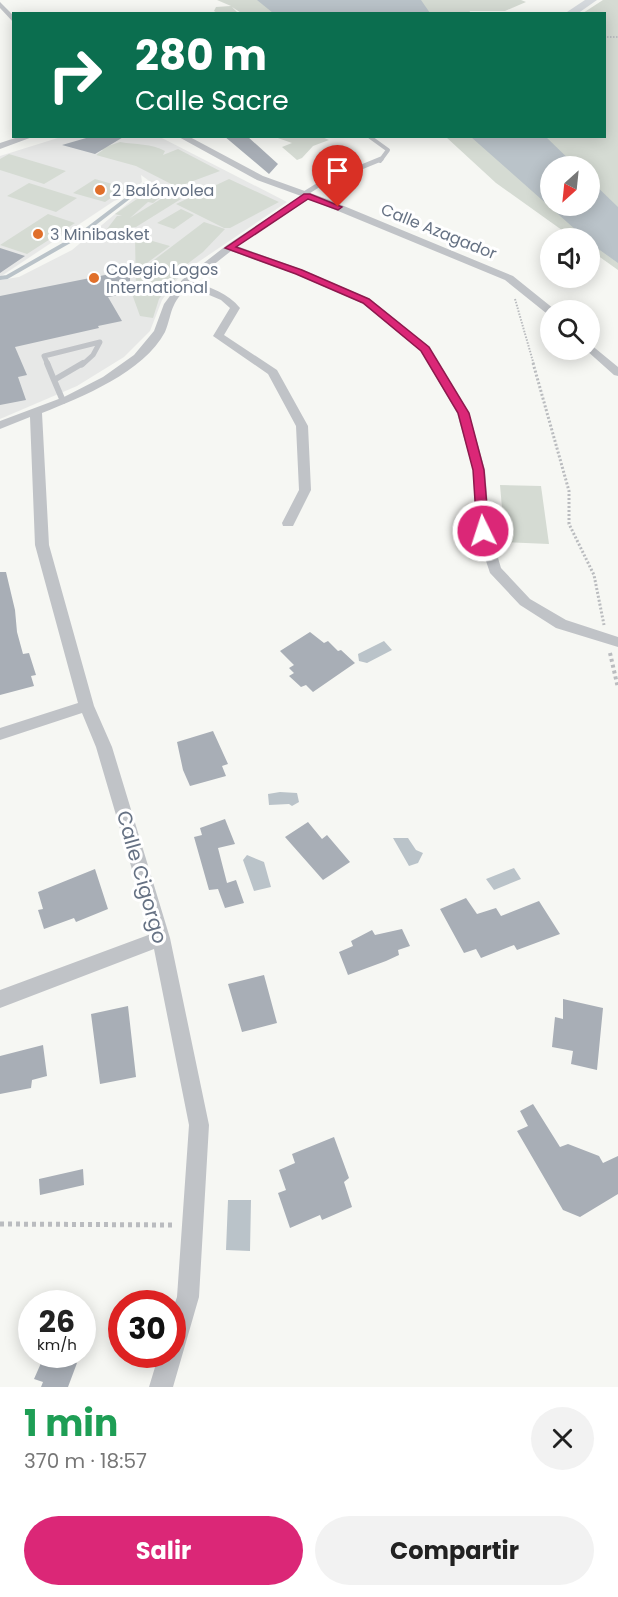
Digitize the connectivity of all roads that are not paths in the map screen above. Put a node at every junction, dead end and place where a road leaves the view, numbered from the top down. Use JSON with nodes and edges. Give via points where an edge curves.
{"nodes":[{"id":1,"x":592,"y":0,"type":"edge"},
{"id":2,"x":0,"y":4,"type":"edge"},
{"id":3,"x":572,"y":12,"type":"edge"},
{"id":4,"x":12,"y":19,"type":"edge"},
{"id":5,"x":0,"y":138,"type":"edge"},
{"id":6,"x":25,"y":138,"type":"edge"},
{"id":7,"x":185,"y":138,"type":"edge"},
{"id":8,"x":371,"y":138,"type":"edge"},
{"id":9,"x":10,"y":143,"type":"junction"},
{"id":10,"x":0,"y":146,"type":"edge"},
{"id":11,"x":305,"y":195,"type":"junction"},
{"id":12,"x":230,"y":248,"type":"junction"},
{"id":13,"x":186,"y":282,"type":"junction"},
{"id":14,"x":540,"y":303,"type":"edge"},
{"id":15,"x":600,"y":356,"type":"edge"},
{"id":16,"x":618,"y":373,"type":"edge"},
{"id":17,"x":54,"y":380,"type":"junction"},
{"id":18,"x":63,"y":401,"type":"junction"},
{"id":19,"x":36,"y":411,"type":"junction"},
{"id":20,"x":0,"y":425,"type":"edge"},
{"id":21,"x":288,"y":523,"type":"dead end"},
{"id":22,"x":612,"y":641,"type":"edge"},
{"id":23,"x":86,"y":705,"type":"junction"},
{"id":24,"x":0,"y":734,"type":"edge"},
{"id":25,"x":161,"y":938,"type":"junction"},
{"id":26,"x":0,"y":999,"type":"edge"},
{"id":27,"x":186,"y":1304,"type":"edge"},
{"id":28,"x":167,"y":1368,"type":"edge"},
{"id":29,"x":161,"y":1387,"type":"edge"}],
"edges":[{"from":1,"to":3,"type":"street"},
{"from":2,"to":4,"type":"street"},
{"from":5,"to":9,"type":"street"},
{"from":6,"to":9,"type":"street"},
{"from":7,"to":11,"type":"street","name":"Calle Azagador","via":[[260,178]]},
{"from":8,"to":11,"type":"lane","via":[[388,150],[380,161],[320,184]]},
{"from":9,"to":10,"type":"street"},
{"from":11,"to":12,"type":"street"},
{"from":11,"to":14,"type":"street","name":"Calle Azagador","via":[[509,278]]},
{"from":12,"to":13,"type":"street"},
{"from":12,"to":22,"type":"street","via":[[366,301],[425,349],[463,413],[479,470],[483,531],[495,570],[525,602],[561,624]]},
{"from":13,"to":18,"type":"street","via":[[169,304],[159,332],[138,357],[107,379]]},
{"from":13,"to":21,"type":"street","via":[[225,298],[235,308],[218,336],[273,372],[302,426],[305,490]]},
{"from":15,"to":16,"type":"street"},
{"from":17,"to":17,"type":"lane","via":[[44,356],[100,342],[90,357]]},
{"from":17,"to":18,"type":"lane"},
{"from":18,"to":19,"type":"street"},
{"from":19,"to":20,"type":"street"},
{"from":19,"to":23,"type":"street","name":"Calle Cigorgo","via":[[42,545]]},
{"from":23,"to":24,"type":"street"},
{"from":23,"to":25,"type":"street","name":"Calle Cigorgo","via":[[104,747]]},
{"from":25,"to":26,"type":"street"},
{"from":25,"to":27,"type":"street","name":"Calle Cigorgo","via":[[199,1125]]},
{"from":28,"to":29,"type":"street"}]}
